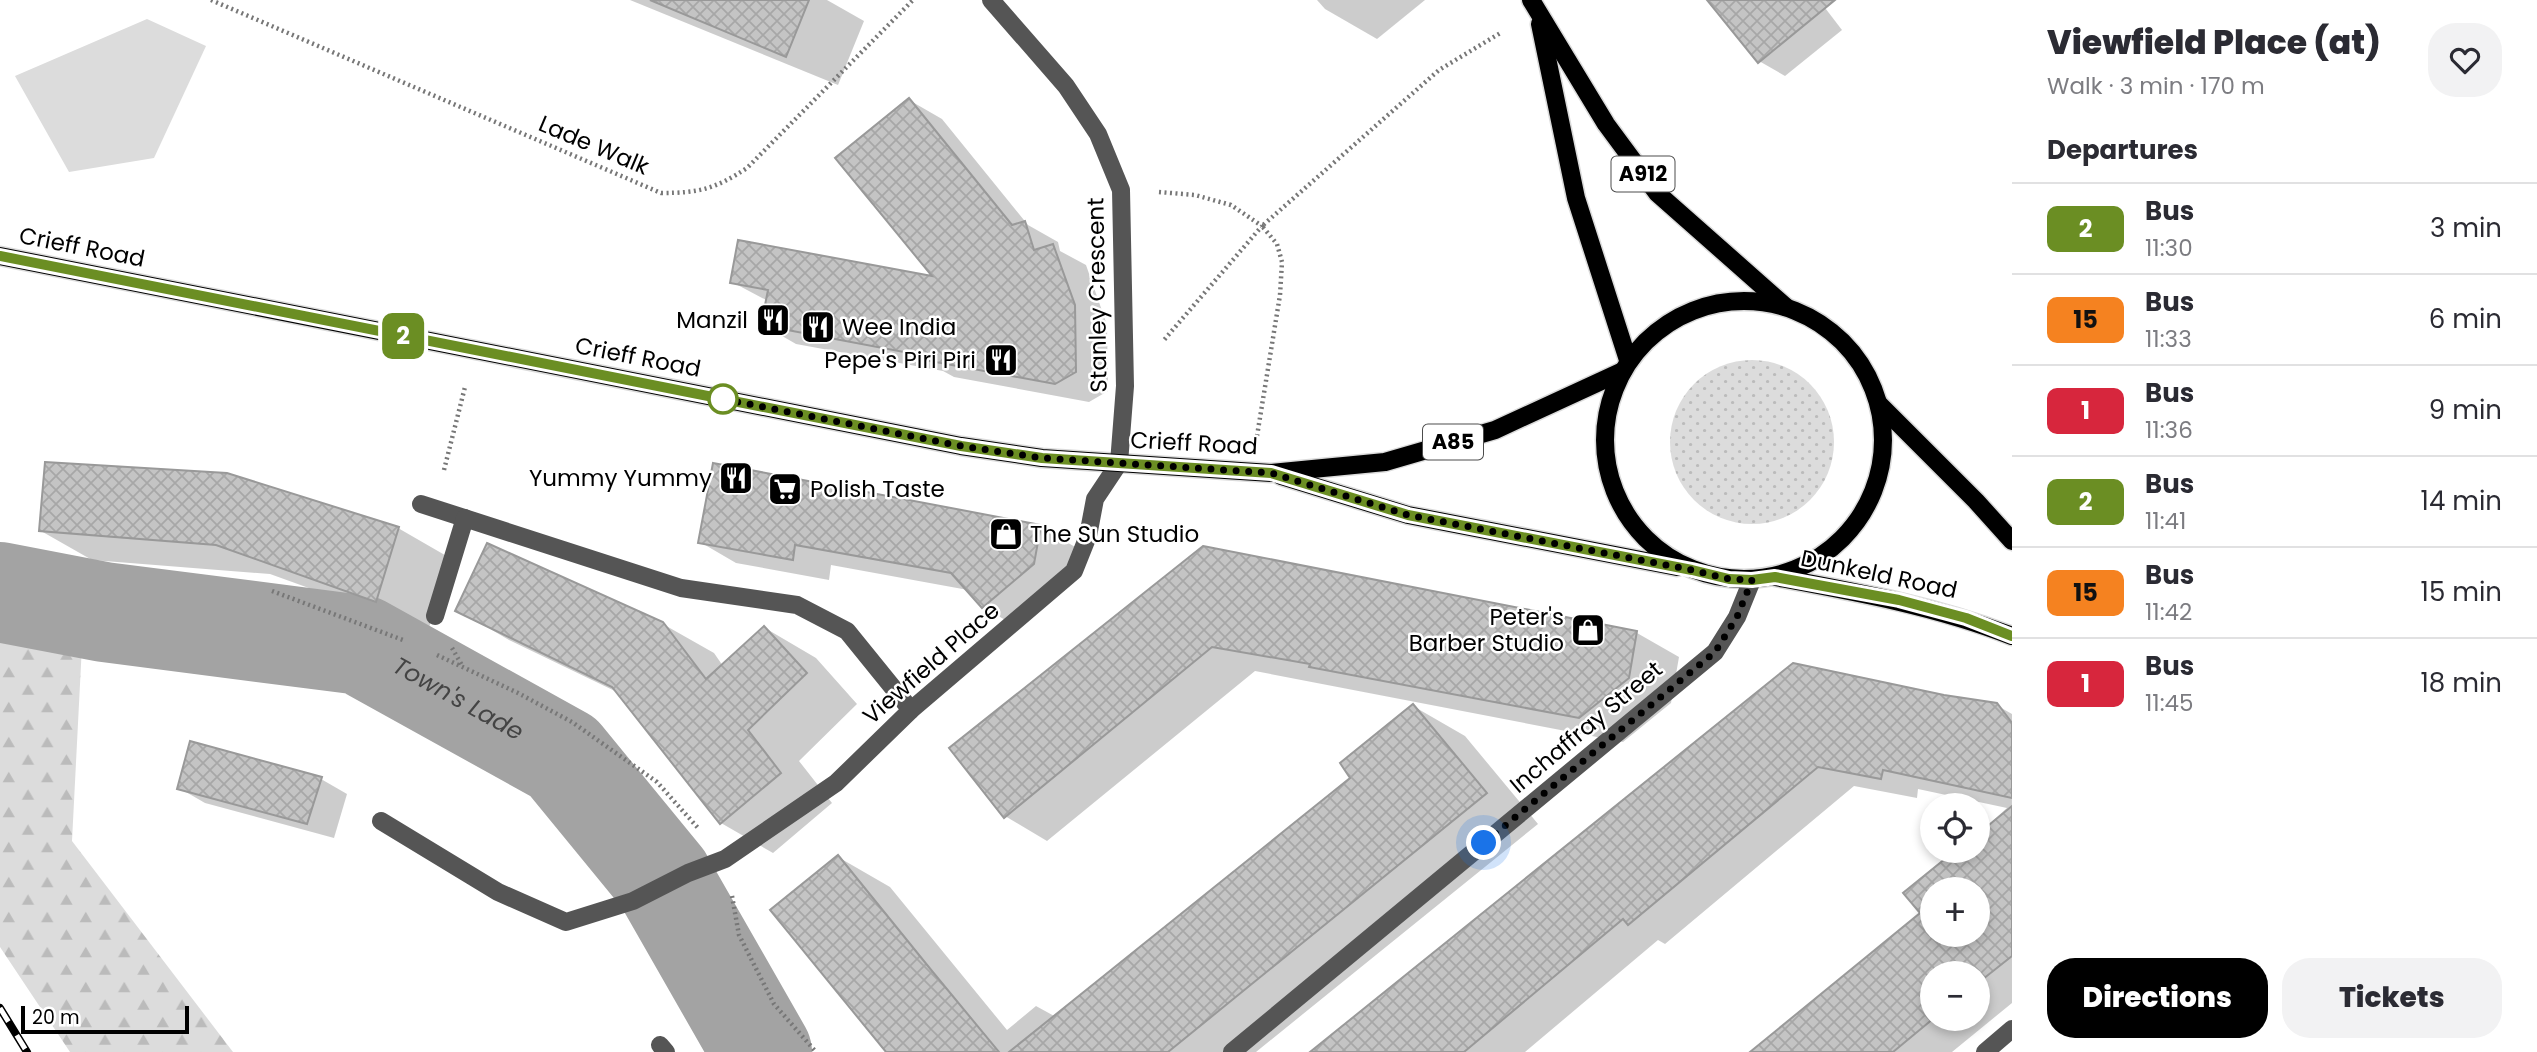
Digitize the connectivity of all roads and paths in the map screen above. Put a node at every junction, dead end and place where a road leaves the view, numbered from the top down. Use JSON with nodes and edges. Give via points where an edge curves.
{"nodes":[{"id":1,"x":211,"y":0,"type":"edge"},
{"id":2,"x":913,"y":0,"type":"edge"},
{"id":3,"x":991,"y":0,"type":"edge"},
{"id":4,"x":1534,"y":5,"type":"edge"},
{"id":5,"x":1121,"y":190,"type":"junction"},
{"id":6,"x":1262,"y":226,"type":"junction"},
{"id":7,"x":1,"y":256,"type":"edge"},
{"id":8,"x":1786,"y":307,"type":"junction"},
{"id":9,"x":474,"y":350,"type":"junction"},
{"id":10,"x":1625,"y":366,"type":"junction"},
{"id":11,"x":1125,"y":386,"type":"junction"},
{"id":12,"x":1879,"y":404,"type":"junction"},
{"id":13,"x":1119,"y":463,"type":"junction"},
{"id":14,"x":1251,"y":471,"type":"junction"},
{"id":15,"x":1271,"y":473,"type":"junction"},
{"id":16,"x":428,"y":506,"type":"joint"},
{"id":17,"x":465,"y":519,"type":"junction"},
{"id":18,"x":2012,"y":541,"type":"edge"},
{"id":19,"x":1692,"y":570,"type":"junction"},
{"id":20,"x":1775,"y":577,"type":"junction"},
{"id":21,"x":1752,"y":580,"type":"junction"},
{"id":22,"x":272,"y":591,"type":"dead end"},
{"id":23,"x":435,"y":616,"type":"dead end"},
{"id":24,"x":2012,"y":636,"type":"edge"},
{"id":25,"x":406,"y":640,"type":"dead end"},
{"id":26,"x":429,"y":651,"type":"dead end"},
{"id":27,"x":911,"y":709,"type":"junction"},
{"id":28,"x":381,"y":821,"type":"dead end"},
{"id":29,"x":724,"y":859,"type":"junction"},
{"id":30,"x":2012,"y":1030,"type":"edge"},
{"id":31,"x":816,"y":1052,"type":"edge"},
{"id":32,"x":1232,"y":1052,"type":"edge"},
{"id":33,"x":1985,"y":1052,"type":"edge"}],
"edges":[{"from":1,"to":2,"type":"path","name":"Lade Walk","via":[[661,193],[691,193],[722,184],[747,168]]},
{"from":3,"to":5,"type":"street","name":"Stanley Crescent","via":[[1066,86],[1098,134]]},
{"from":4,"to":6,"type":"path","via":[[1439,70]]},
{"from":4,"to":8,"type":"main road","number":"A912","via":[[1606,124],[1657,193]]},
{"from":4,"to":10,"type":"main road","via":[[1576,198]]},
{"from":5,"to":6,"type":"path","via":[[1195,195],[1231,205]]},
{"from":5,"to":11,"type":"street","name":"Stanley Crescent"},
{"from":6,"to":11,"type":"path"},
{"from":6,"to":14,"type":"path","via":[[1282,262]]},
{"from":7,"to":9,"type":"main road","name":"Crieff Road","number":"A85"},
{"from":8,"to":10,"type":"main road","number":"A912","via":[[1751,301],[1689,312],[1660,330]]},
{"from":8,"to":12,"type":"main road","number":"A912","via":[[1832,331],[1855,356]]},
{"from":9,"to":13,"type":"main road","name":"Crieff Road","number":"A85","via":[[961,446]]},
{"from":9,"to":16,"type":"path"},
{"from":10,"to":15,"type":"main road","name":"Crieff Road","number":"A85","via":[[1495,430],[1385,462]]},
{"from":10,"to":19,"type":"main road","number":"A912","via":[[1611,401],[1605,434],[1605,457],[1616,496],[1644,538]]},
{"from":11,"to":13,"type":"street","name":"Stanley Crescent"},
{"from":12,"to":18,"type":"main road"},
{"from":12,"to":20,"type":"main road","number":"A912","via":[[1884,454],[1874,494],[1861,517],[1825,555]]},
{"from":13,"to":14,"type":"main road","name":"Crieff Road","number":"A85"},
{"from":13,"to":27,"type":"street","name":"Viewfield Place","via":[[1095,499],[1088,536],[1074,571]]},
{"from":14,"to":15,"type":"main road","name":"Crieff Road","number":"A85"},
{"from":15,"to":19,"type":"main road","name":"Crieff Road","number":"A85","via":[[1408,515]]},
{"from":16,"to":17,"type":"street"},
{"from":17,"to":23,"type":"street"},
{"from":17,"to":27,"type":"street","via":[[681,588],[797,605],[847,631]]},
{"from":19,"to":21,"type":"main road","number":"A912"},
{"from":20,"to":21,"type":"main road","number":"A912"},
{"from":20,"to":24,"type":"main road","name":"Dunkeld Road","via":[[1899,600]]},
{"from":21,"to":32,"type":"street","name":"Inchaffray Street","via":[[1737,617],[1715,652]]},
{"from":22,"to":25,"type":"path"},
{"from":26,"to":29,"type":"path","via":[[572,722],[657,782]]},
{"from":27,"to":29,"type":"street","name":"Viewfield Place","via":[[836,783]]},
{"from":28,"to":29,"type":"street","name":"Viewfield Place","via":[[498,892],[566,922],[632,901]]},
{"from":29,"to":31,"type":"path","via":[[739,935],[774,1004]]},
{"from":30,"to":33,"type":"street"}]}
